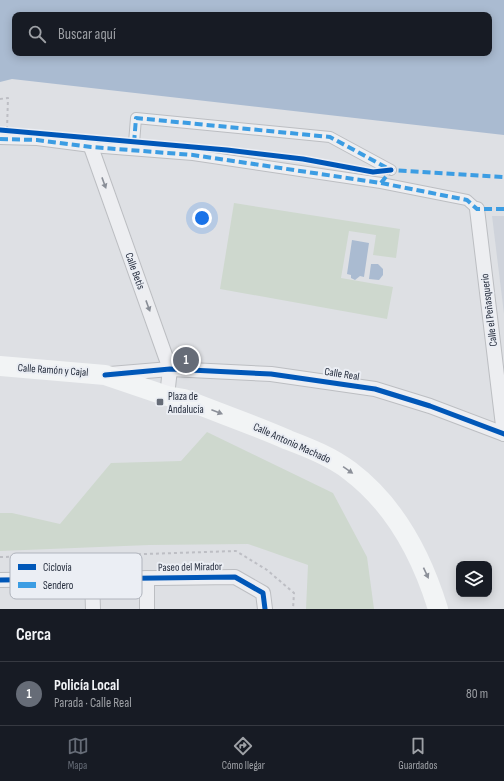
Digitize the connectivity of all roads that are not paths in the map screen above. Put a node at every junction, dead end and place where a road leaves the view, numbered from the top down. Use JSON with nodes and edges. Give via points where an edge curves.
{"nodes":[{"id":1,"x":0,"y":139,"type":"edge"},
{"id":2,"x":134,"y":143,"type":"dead end"},
{"id":3,"x":91,"y":147,"type":"junction"},
{"id":4,"x":391,"y":170,"type":"dead end"},
{"id":5,"x":477,"y":209,"type":"joint"},
{"id":6,"x":0,"y":366,"type":"edge"},
{"id":7,"x":170,"y":369,"type":"junction"},
{"id":8,"x":105,"y":374,"type":"junction"},
{"id":9,"x":167,"y":396,"type":"junction"},
{"id":10,"x":504,"y":434,"type":"edge"},
{"id":11,"x":142,"y":578,"type":"edge"},
{"id":12,"x":147,"y":578,"type":"junction"},
{"id":13,"x":0,"y":580,"type":"edge"},
{"id":14,"x":10,"y":580,"type":"edge"},
{"id":15,"x":93,"y":599,"type":"edge"},
{"id":16,"x":93,"y":609,"type":"edge"},
{"id":17,"x":147,"y":609,"type":"edge"},
{"id":18,"x":265,"y":609,"type":"edge"},
{"id":19,"x":438,"y":609,"type":"edge"}],
"edges":[{"from":1,"to":3,"type":"street","via":[[37,140]]},
{"from":2,"to":4,"type":"street","via":[[136,118],[330,137]]},
{"from":3,"to":5,"type":"street","via":[[193,155],[381,184],[467,200]]},
{"from":3,"to":7,"type":"street","name":"Calle Betis","one_way":true},
{"from":5,"to":10,"type":"street","name":"Calle el Peñasquerio"},
{"from":6,"to":8,"type":"main road","name":"Calle Ramón y Cajal"},
{"from":7,"to":8,"type":"street"},
{"from":7,"to":9,"type":"street","name":"Calle Betis"},
{"from":7,"to":10,"type":"street","name":"Calle Real","via":[[271,374],[375,389],[430,406]]},
{"from":8,"to":9,"type":"main road"},
{"from":9,"to":19,"type":"main road","name":"Calle Antonio Machado","one_way":true,"via":[[184,399],[319,452],[350,471],[379,498],[410,539],[428,577]]},
{"from":11,"to":12,"type":"street","name":"Paseo del Mirador"},
{"from":12,"to":17,"type":"street"},
{"from":12,"to":18,"type":"street","name":"Paseo del Mirador","via":[[235,577],[262,593]]},
{"from":13,"to":14,"type":"street","name":"Paseo del Mirador"},
{"from":15,"to":16,"type":"street"}]}
